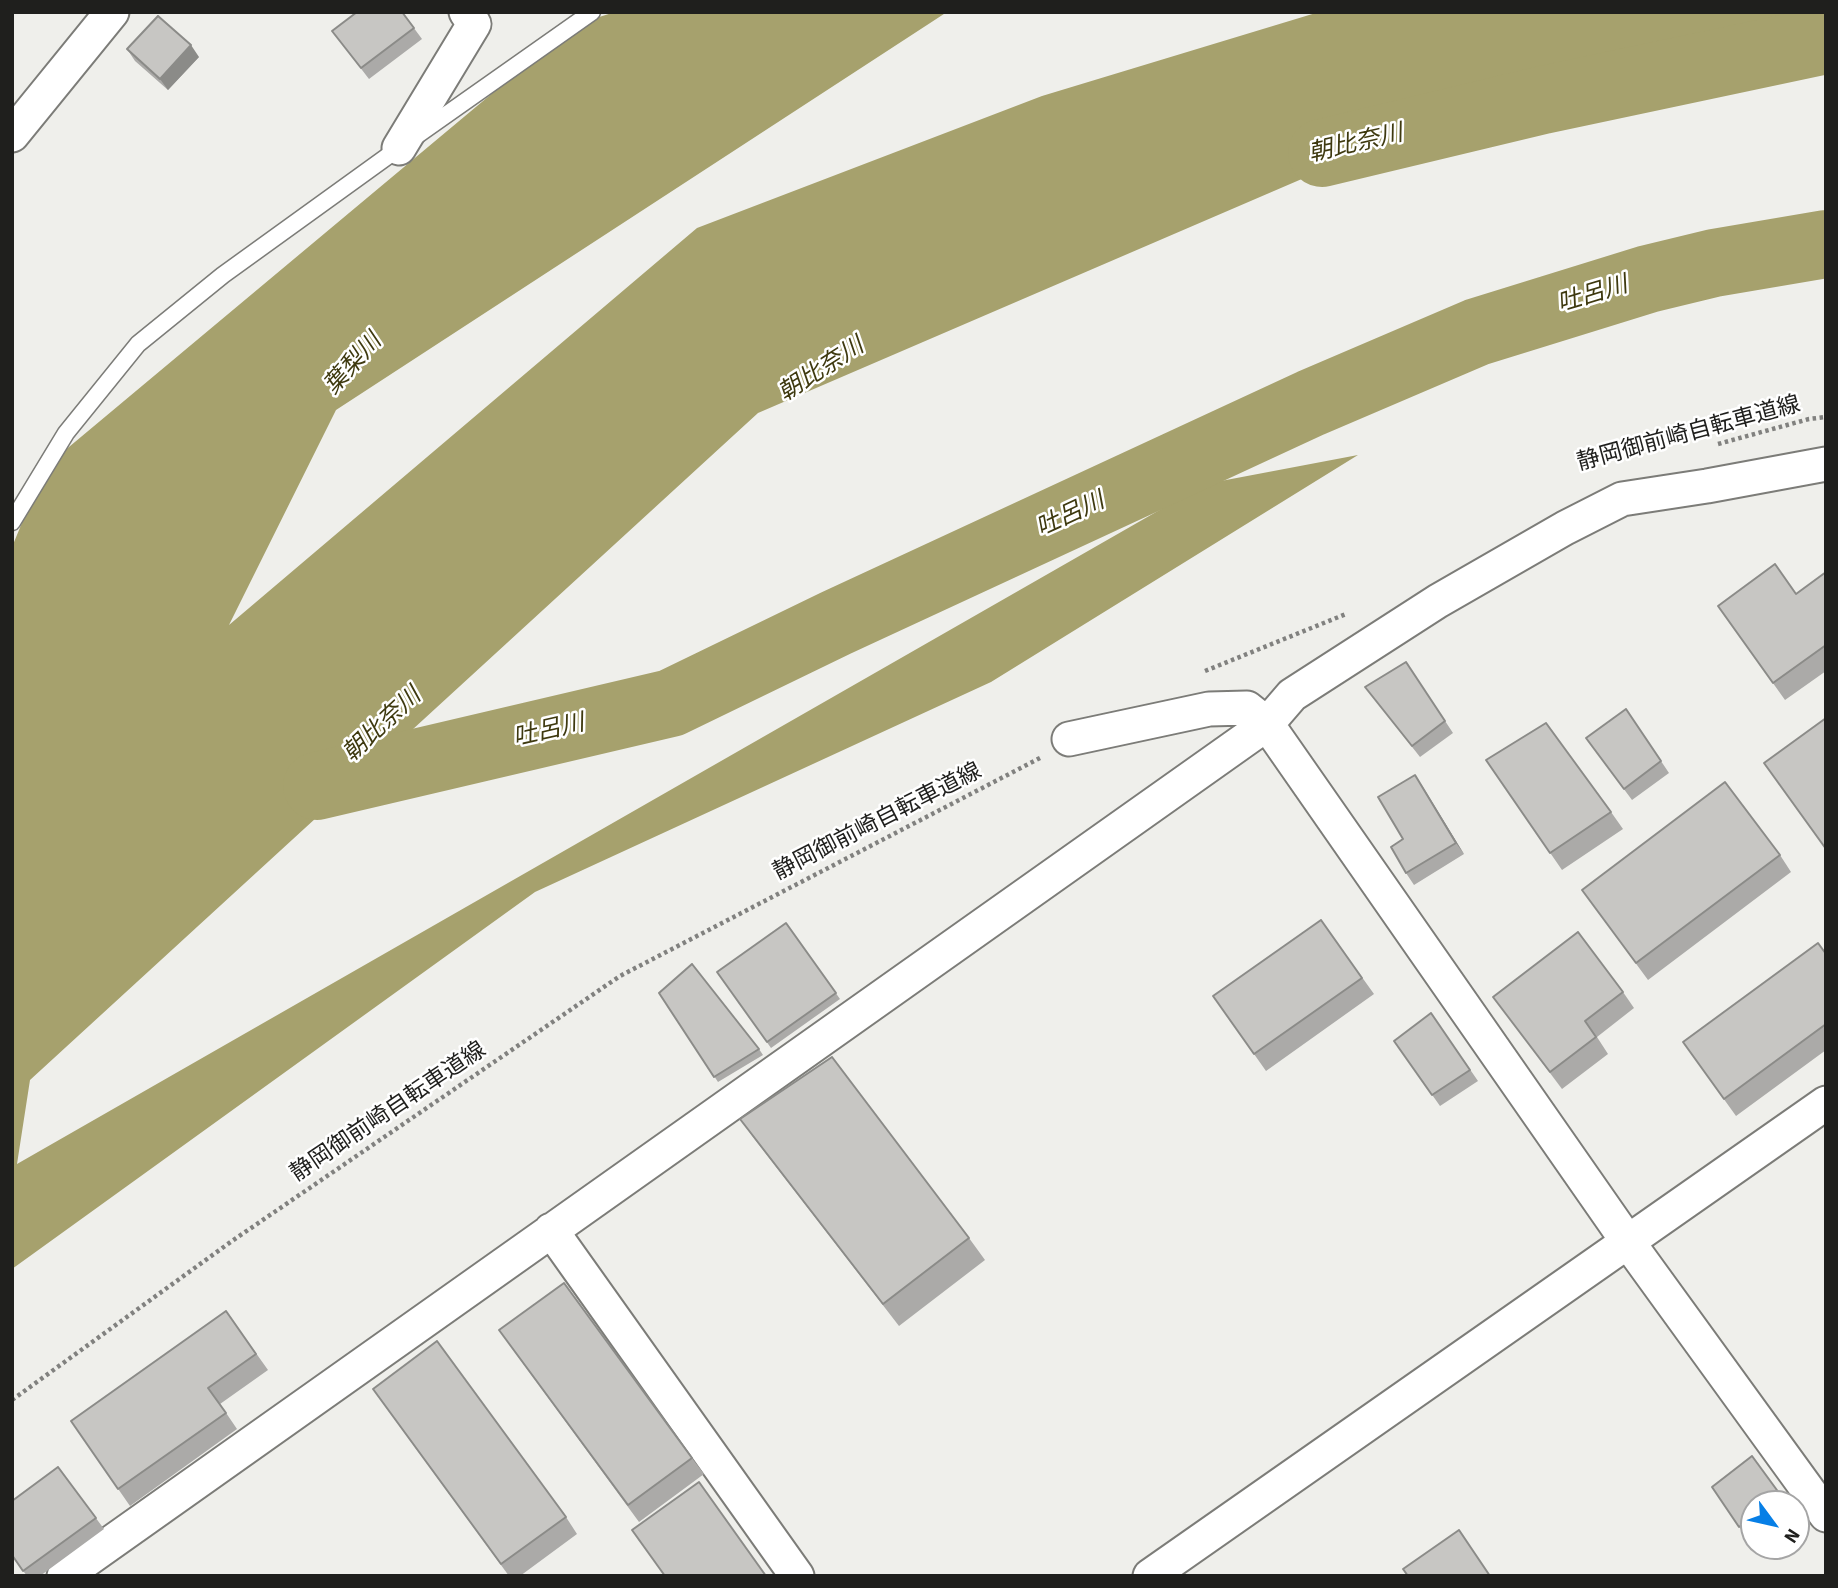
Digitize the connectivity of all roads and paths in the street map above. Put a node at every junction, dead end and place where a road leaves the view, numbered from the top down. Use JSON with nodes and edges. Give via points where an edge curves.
{"nodes":[{"id":1,"x":112,"y":12,"type":"edge"},
{"id":2,"x":466,"y":12,"type":"edge"},
{"id":3,"x":592,"y":12,"type":"edge"},
{"id":4,"x":12,"y":135,"type":"edge"},
{"id":5,"x":399,"y":148,"type":"junction"},
{"id":6,"x":1826,"y":417,"type":"edge"},
{"id":7,"x":1706,"y":448,"type":"dead end"},
{"id":8,"x":1826,"y":464,"type":"edge"},
{"id":9,"x":12,"y":522,"type":"edge"},
{"id":10,"x":1352,"y":612,"type":"dead end"},
{"id":11,"x":1201,"y":672,"type":"dead end"},
{"id":12,"x":1267,"y":723,"type":"junction"},
{"id":13,"x":1069,"y":739,"type":"joint"},
{"id":14,"x":1826,"y":1103,"type":"edge"},
{"id":15,"x":551,"y":1230,"type":"junction"},
{"id":16,"x":1628,"y":1242,"type":"junction"},
{"id":17,"x":12,"y":1400,"type":"edge"},
{"id":18,"x":1826,"y":1515,"type":"edge"},
{"id":19,"x":64,"y":1576,"type":"edge"},
{"id":20,"x":797,"y":1576,"type":"edge"},
{"id":21,"x":1150,"y":1576,"type":"edge"}],
"edges":[{"from":1,"to":4,"type":"street"},
{"from":2,"to":5,"type":"street","via":[[474,24]]},
{"from":3,"to":5,"type":"lane"},
{"from":5,"to":9,"type":"lane","via":[[223,275],[138,344],[66,433]]},
{"from":6,"to":7,"type":"path","name":"静岡御前崎自転車道線"},
{"from":8,"to":12,"type":"street","via":[[1622,499],[1438,601],[1292,695]]},
{"from":10,"to":11,"type":"path"},
{"from":12,"to":13,"type":"street","via":[[1247,708],[1209,709]]},
{"from":12,"to":15,"type":"street"},
{"from":12,"to":16,"type":"street"},
{"from":13,"to":17,"type":"path","name":"静岡御前崎自転車道線","via":[[1027,766],[620,976],[232,1241]]},
{"from":14,"to":16,"type":"street"},
{"from":15,"to":19,"type":"street"},
{"from":15,"to":20,"type":"street"},
{"from":16,"to":18,"type":"street"},
{"from":16,"to":21,"type":"street"}]}
